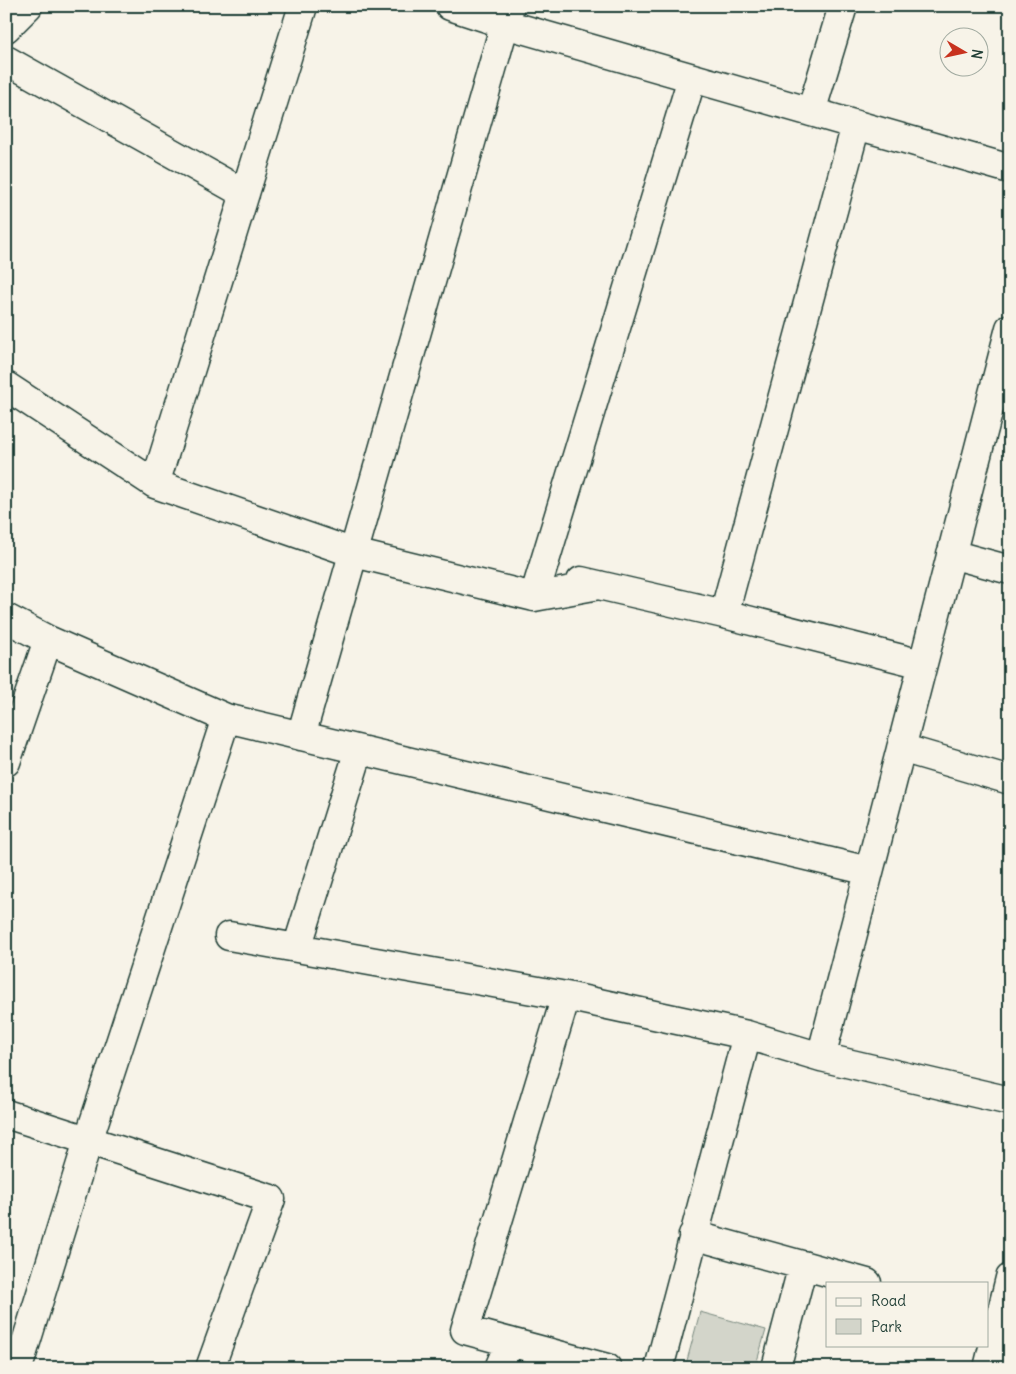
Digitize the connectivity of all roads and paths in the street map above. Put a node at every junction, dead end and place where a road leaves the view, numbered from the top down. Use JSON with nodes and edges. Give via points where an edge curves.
{"nodes":[{"id":1,"x":28,"y":6,"type":"edge"},
{"id":2,"x":303,"y":6,"type":"edge"},
{"id":3,"x":450,"y":6,"type":"edge"},
{"id":4,"x":844,"y":6,"type":"edge"},
{"id":5,"x":507,"y":15,"type":"edge"},
{"id":6,"x":6,"y":28,"type":"edge"},
{"id":7,"x":6,"y":60,"type":"edge"},
{"id":8,"x":692,"y":78,"type":"junction"},
{"id":9,"x":811,"y":112,"type":"junction"},
{"id":10,"x":856,"y":125,"type":"junction"},
{"id":11,"x":1010,"y":169,"type":"edge"},
{"id":12,"x":245,"y":194,"type":"junction"},
{"id":13,"x":1010,"y":328,"type":"edge"},
{"id":14,"x":1004,"y":375,"type":"edge"},
{"id":15,"x":6,"y":386,"type":"edge"},
{"id":16,"x":155,"y":484,"type":"junction"},
{"id":17,"x":354,"y":553,"type":"junction"},
{"id":18,"x":951,"y":554,"type":"junction"},
{"id":19,"x":543,"y":570,"type":"junction"},
{"id":20,"x":1010,"y":570,"type":"edge"},
{"id":21,"x":599,"y":585,"type":"junction"},
{"id":22,"x":534,"y":597,"type":"junction"},
{"id":23,"x":724,"y":614,"type":"junction"},
{"id":24,"x":6,"y":618,"type":"edge"},
{"id":25,"x":48,"y":640,"type":"junction"},
{"id":26,"x":922,"y":664,"type":"junction"},
{"id":27,"x":226,"y":718,"type":"junction"},
{"id":28,"x":301,"y":736,"type":"junction"},
{"id":29,"x":901,"y":748,"type":"junction"},
{"id":30,"x":359,"y":750,"type":"junction"},
{"id":31,"x":6,"y":762,"type":"edge"},
{"id":32,"x":1010,"y":780,"type":"edge"},
{"id":33,"x":869,"y":871,"type":"junction"},
{"id":34,"x":230,"y":936,"type":"dead end"},
{"id":35,"x":297,"y":948,"type":"junction"},
{"id":36,"x":566,"y":996,"type":"junction"},
{"id":37,"x":747,"y":1035,"type":"junction"},
{"id":38,"x":820,"y":1058,"type":"junction"},
{"id":39,"x":1010,"y":1100,"type":"edge"},
{"id":40,"x":6,"y":1114,"type":"edge"},
{"id":41,"x":88,"y":1141,"type":"junction"},
{"id":42,"x":693,"y":1235,"type":"junction"},
{"id":43,"x":803,"y":1265,"type":"junction"},
{"id":44,"x":1010,"y":1278,"type":"edge"},
{"id":45,"x":864,"y":1282,"type":"edge"},
{"id":46,"x":999,"y":1319,"type":"edge"},
{"id":47,"x":510,"y":1342,"type":"junction"},
{"id":48,"x":18,"y":1368,"type":"edge"},
{"id":49,"x":210,"y":1368,"type":"edge"},
{"id":50,"x":499,"y":1368,"type":"edge"},
{"id":51,"x":607,"y":1368,"type":"edge"},
{"id":52,"x":659,"y":1368,"type":"edge"},
{"id":53,"x":776,"y":1368,"type":"edge"},
{"id":54,"x":988,"y":1368,"type":"edge"}],
"edges":[{"from":1,"to":6,"type":"street"},
{"from":2,"to":12,"type":"street"},
{"from":3,"to":5,"type":"street"},
{"from":4,"to":9,"type":"street"},
{"from":5,"to":8,"type":"street"},
{"from":5,"to":17,"type":"street"},
{"from":7,"to":12,"type":"street"},
{"from":8,"to":9,"type":"street"},
{"from":8,"to":19,"type":"street"},
{"from":9,"to":10,"type":"street"},
{"from":10,"to":11,"type":"street"},
{"from":10,"to":23,"type":"street"},
{"from":12,"to":16,"type":"street"},
{"from":13,"to":14,"type":"street"},
{"from":14,"to":18,"type":"street"},
{"from":15,"to":16,"type":"street"},
{"from":16,"to":17,"type":"street"},
{"from":17,"to":22,"type":"street"},
{"from":17,"to":28,"type":"street"},
{"from":18,"to":20,"type":"street"},
{"from":18,"to":26,"type":"street"},
{"from":19,"to":21,"type":"street"},
{"from":19,"to":22,"type":"street"},
{"from":21,"to":22,"type":"street"},
{"from":21,"to":23,"type":"street"},
{"from":23,"to":26,"type":"street"},
{"from":24,"to":25,"type":"street"},
{"from":25,"to":27,"type":"street"},
{"from":25,"to":31,"type":"street"},
{"from":26,"to":29,"type":"street"},
{"from":27,"to":28,"type":"street"},
{"from":27,"to":41,"type":"street"},
{"from":28,"to":30,"type":"street"},
{"from":29,"to":32,"type":"street"},
{"from":29,"to":33,"type":"street"},
{"from":30,"to":33,"type":"street"},
{"from":30,"to":35,"type":"street"},
{"from":33,"to":38,"type":"street"},
{"from":34,"to":35,"type":"street"},
{"from":35,"to":36,"type":"street"},
{"from":36,"to":37,"type":"street"},
{"from":36,"to":47,"type":"street","via":[[465,1330]]},
{"from":37,"to":38,"type":"street"},
{"from":37,"to":42,"type":"street"},
{"from":38,"to":39,"type":"street"},
{"from":40,"to":41,"type":"street"},
{"from":41,"to":48,"type":"street"},
{"from":41,"to":49,"type":"street","via":[[272,1199]]},
{"from":42,"to":43,"type":"street"},
{"from":42,"to":52,"type":"street"},
{"from":43,"to":45,"type":"street"},
{"from":43,"to":53,"type":"street"},
{"from":44,"to":46,"type":"street"},
{"from":46,"to":54,"type":"street"},
{"from":47,"to":50,"type":"street"},
{"from":47,"to":51,"type":"street"}]}
